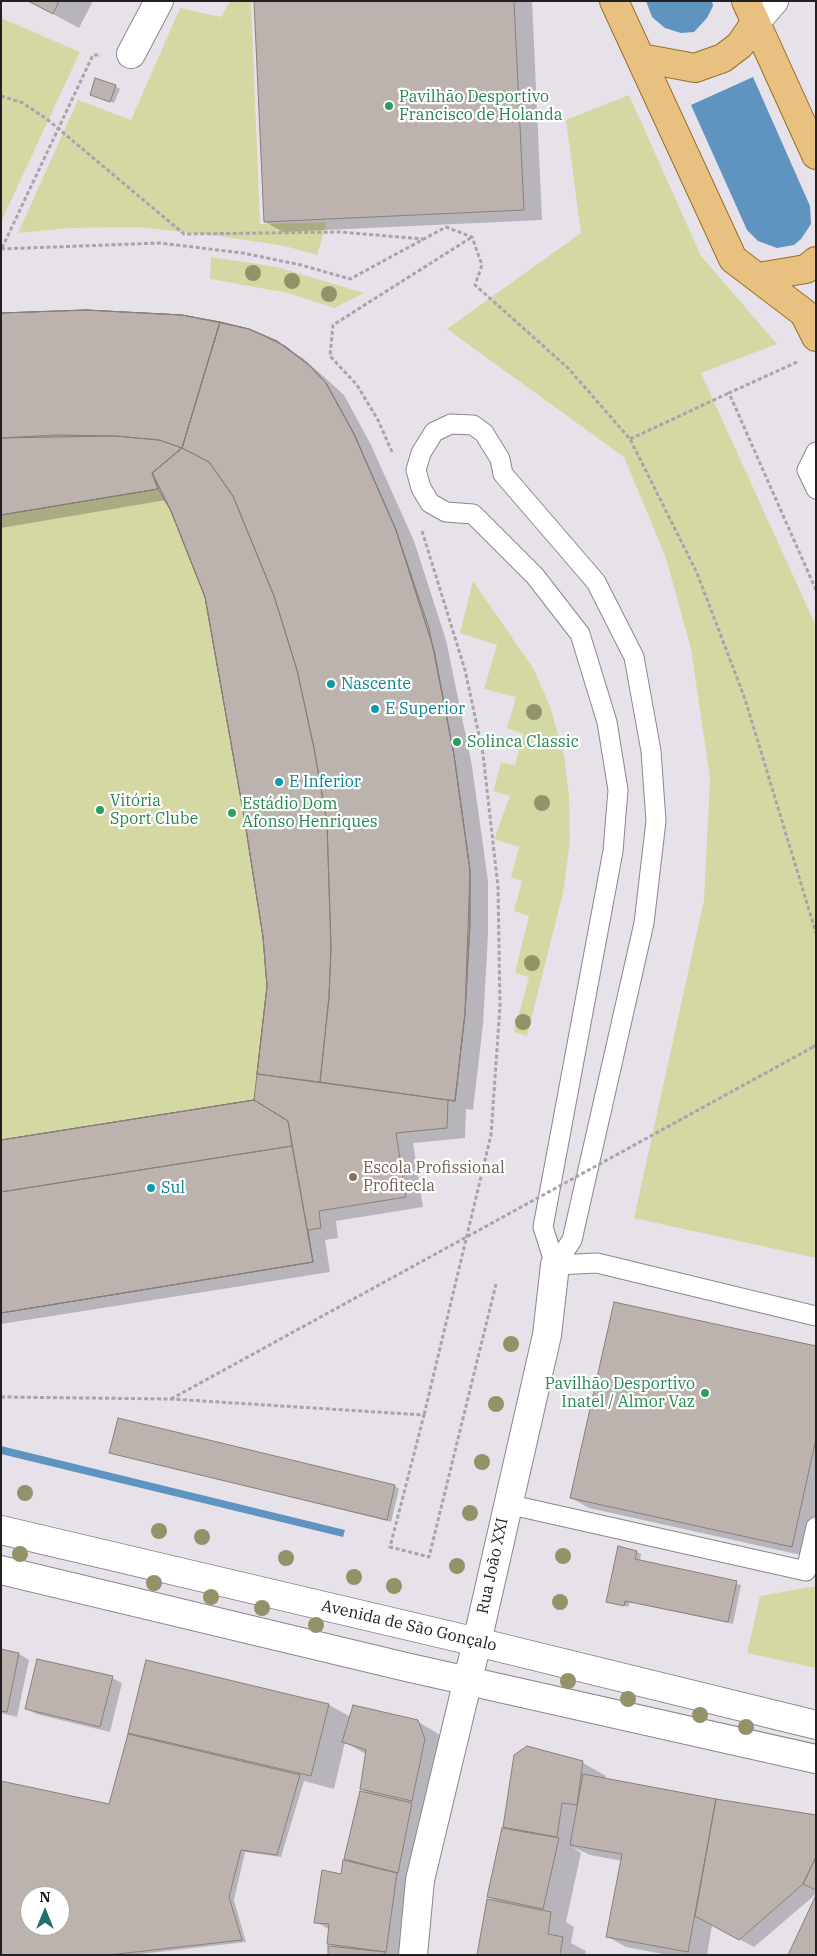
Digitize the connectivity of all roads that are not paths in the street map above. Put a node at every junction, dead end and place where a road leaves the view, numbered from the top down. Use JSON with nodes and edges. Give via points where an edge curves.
{"nodes":[{"id":1,"x":159,"y":1,"type":"edge"},
{"id":2,"x":614,"y":1,"type":"edge"},
{"id":3,"x":774,"y":1,"type":"edge"},
{"id":4,"x":751,"y":12,"type":"edge"},
{"id":5,"x":132,"y":54,"type":"road end"},
{"id":6,"x":641,"y":58,"type":"junction"},
{"id":7,"x":816,"y":155,"type":"edge"},
{"id":8,"x":816,"y":261,"type":"edge"},
{"id":9,"x":758,"y":278,"type":"junction"},
{"id":10,"x":816,"y":337,"type":"edge"},
{"id":11,"x":816,"y":452,"type":"edge"},
{"id":12,"x":816,"y":489,"type":"edge"},
{"id":13,"x":555,"y":1265,"type":"junction"},
{"id":14,"x":816,"y":1316,"type":"edge"},
{"id":15,"x":507,"y":1504,"type":"junction"},
{"id":16,"x":816,"y":1527,"type":"edge"},
{"id":17,"x":1,"y":1530,"type":"edge"},
{"id":18,"x":1,"y":1570,"type":"edge"},
{"id":19,"x":477,"y":1642,"type":"junction"},
{"id":20,"x":468,"y":1681,"type":"junction"},
{"id":21,"x":816,"y":1726,"type":"edge"},
{"id":22,"x":816,"y":1759,"type":"edge"},
{"id":23,"x":413,"y":1955,"type":"edge"}],
"edges":[{"from":1,"to":5,"type":"street"},
{"from":2,"to":6,"type":"main road"},
{"from":3,"to":4,"type":"street"},
{"from":4,"to":6,"type":"main road","via":[[740,45],[723,58],[695,68]]},
{"from":4,"to":7,"type":"main road"},
{"from":6,"to":9,"type":"main road","via":[[733,259]]},
{"from":8,"to":9,"type":"main road","via":[[806,269]]},
{"from":9,"to":10,"type":"main road","via":[[804,312]]},
{"from":11,"to":12,"type":"lane","via":[[807,470]]},
{"from":13,"to":13,"type":"lane","via":[[572,1240],[644,923],[656,821],[651,751],[634,657],[596,582],[504,474],[500,459],[484,433],[472,425],[451,424],[434,432],[421,453],[416,470],[421,488],[430,503],[446,512],[473,514],[535,576],[580,634],[607,722],[618,790],[613,852],[543,1228]]},
{"from":13,"to":14,"type":"lane","via":[[597,1262]]},
{"from":13,"to":15,"type":"street","name":"Rua João XXI","via":[[547,1335]]},
{"from":15,"to":16,"type":"lane","via":[[806,1571]]},
{"from":15,"to":19,"type":"street","name":"Rua João XXI"},
{"from":17,"to":19,"type":"street","name":"Avenida de São Gonçalo"},
{"from":18,"to":20,"type":"street"},
{"from":19,"to":20,"type":"street","name":"Rua João XXI"},
{"from":19,"to":21,"type":"street","name":"Avenida de São Gonçalo"},
{"from":20,"to":22,"type":"street"},
{"from":20,"to":23,"type":"street","name":"Rua João XXI","via":[[420,1880]]}]}
